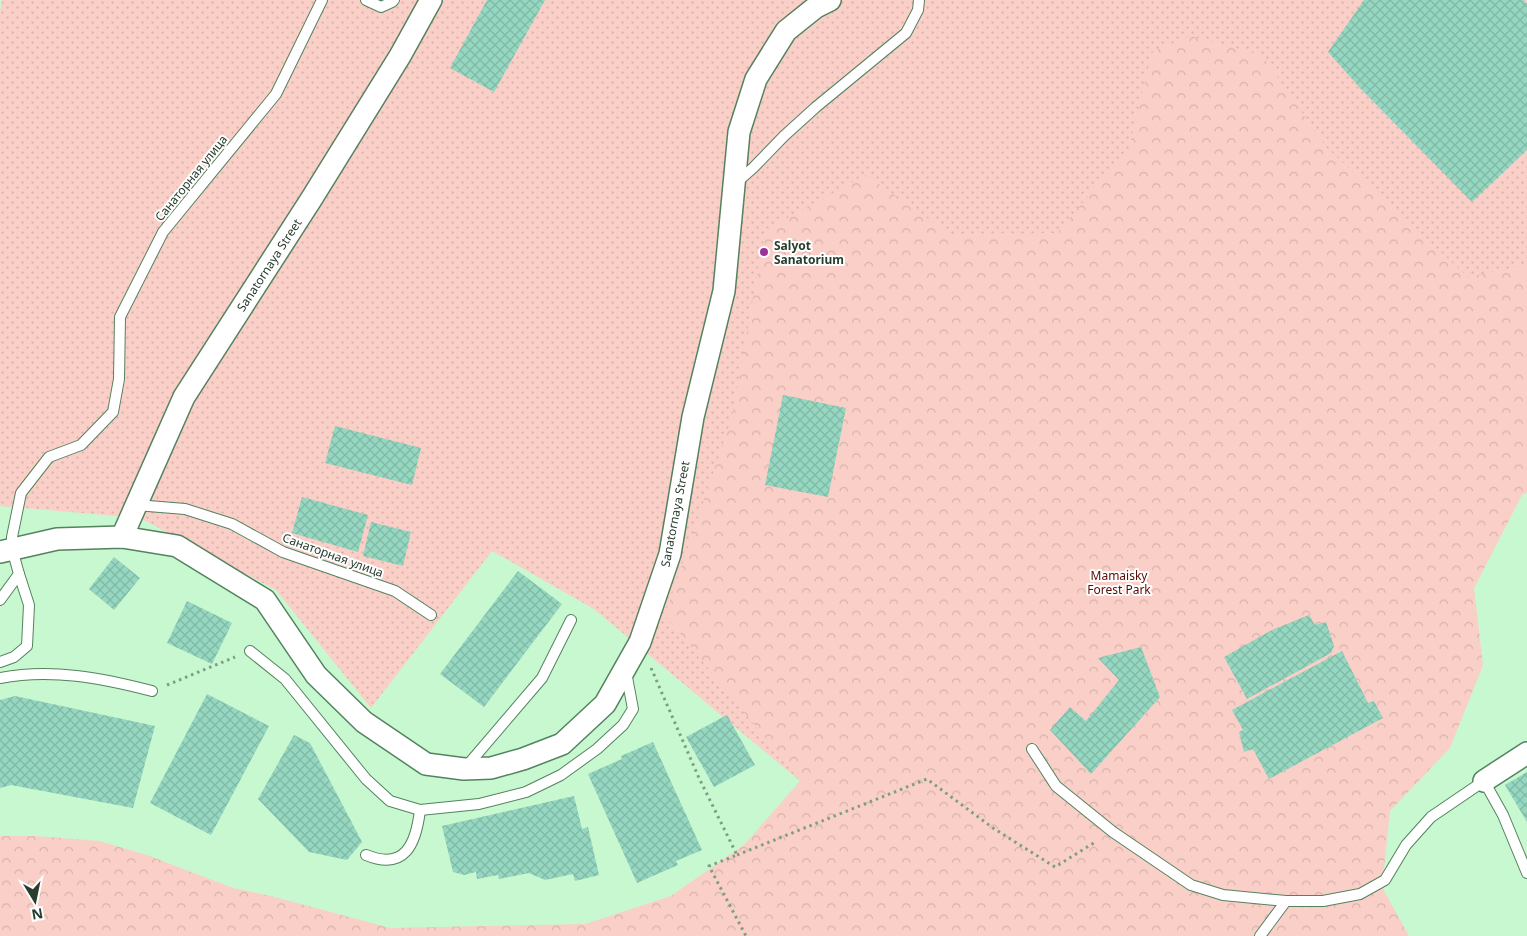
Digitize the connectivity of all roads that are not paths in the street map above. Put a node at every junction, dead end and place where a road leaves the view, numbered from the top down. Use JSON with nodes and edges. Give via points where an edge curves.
{"nodes":[{"id":1,"x":322,"y":0,"type":"edge"},
{"id":2,"x":366,"y":0,"type":"edge"},
{"id":3,"x":394,"y":0,"type":"edge"},
{"id":4,"x":431,"y":0,"type":"edge"},
{"id":5,"x":830,"y":0,"type":"edge"},
{"id":6,"x":919,"y":0,"type":"edge"},
{"id":7,"x":734,"y":184,"type":"junction"},
{"id":8,"x":136,"y":505,"type":"junction"},
{"id":9,"x":122,"y":537,"type":"junction"},
{"id":10,"x":6,"y":550,"type":"edge"},
{"id":11,"x":19,"y":574,"type":"junction"},
{"id":12,"x":0,"y":600,"type":"edge"},
{"id":13,"x":431,"y":616,"type":"dead end"},
{"id":14,"x":571,"y":620,"type":"dead end"},
{"id":15,"x":250,"y":651,"type":"road end"},
{"id":16,"x":0,"y":662,"type":"edge"},
{"id":17,"x":625,"y":669,"type":"junction"},
{"id":18,"x":0,"y":678,"type":"edge"},
{"id":19,"x":152,"y":691,"type":"road end"},
{"id":20,"x":1032,"y":749,"type":"dead end"},
{"id":21,"x":1527,"y":753,"type":"edge"},
{"id":22,"x":464,"y":770,"type":"junction"},
{"id":23,"x":1484,"y":781,"type":"junction"},
{"id":24,"x":420,"y":810,"type":"junction"},
{"id":25,"x":366,"y":855,"type":"dead end"},
{"id":26,"x":1527,"y":872,"type":"edge"},
{"id":27,"x":1286,"y":901,"type":"junction"},
{"id":28,"x":1260,"y":936,"type":"edge"}],
"edges":[{"from":1,"to":10,"type":"lane","name":"Санаторная улица","via":[[276,94],[163,232],[120,317],[119,379],[113,412],[81,445],[49,457],[20,493],[12,537]]},
{"from":2,"to":3,"type":"lane","via":[[381,7]]},
{"from":4,"to":8,"type":"street","name":"Sanatornaya Street","via":[[312,198],[184,397]]},
{"from":5,"to":7,"type":"street","name":"Sanatornaya Street","via":[[816,7],[786,32],[756,79],[739,132]]},
{"from":6,"to":7,"type":"lane","via":[[918,10],[906,33],[810,113]]},
{"from":7,"to":17,"type":"street","name":"Sanatornaya Street","via":[[724,291],[694,417],[670,554],[640,642]]},
{"from":8,"to":9,"type":"street","name":"Sanatornaya Street"},
{"from":8,"to":13,"type":"lane","name":"Санаторная улица","via":[[185,509],[232,524],[283,552],[394,591]]},
{"from":9,"to":10,"type":"street","name":"Sanatornaya Street","via":[[57,538]]},
{"from":9,"to":22,"type":"street","name":"Sanatornaya Street","via":[[177,546],[265,600],[316,675],[364,722],[426,764]]},
{"from":10,"to":11,"type":"lane"},
{"from":11,"to":12,"type":"lane"},
{"from":11,"to":16,"type":"lane","via":[[29,605],[26,646],[14,657]]},
{"from":14,"to":22,"type":"lane","via":[[542,678]]},
{"from":15,"to":24,"type":"lane","via":[[285,678],[366,779],[390,801]]},
{"from":17,"to":22,"type":"street","name":"Sanatornaya Street","via":[[605,704],[562,744],[491,768]]},
{"from":17,"to":24,"type":"lane","via":[[633,709],[623,725],[597,749],[561,775],[526,792],[479,804]]},
{"from":18,"to":19,"type":"lane","via":[[48,674],[88,676]]},
{"from":20,"to":27,"type":"lane","via":[[1056,786],[1113,832],[1191,885],[1223,895]]},
{"from":21,"to":23,"type":"street"},
{"from":23,"to":26,"type":"lane","via":[[1503,815]]},
{"from":23,"to":27,"type":"lane","via":[[1431,817],[1406,845],[1385,880],[1360,894],[1323,901]]},
{"from":24,"to":25,"type":"lane","via":[[417,832],[405,854],[389,861]]},
{"from":27,"to":28,"type":"lane"}]}
